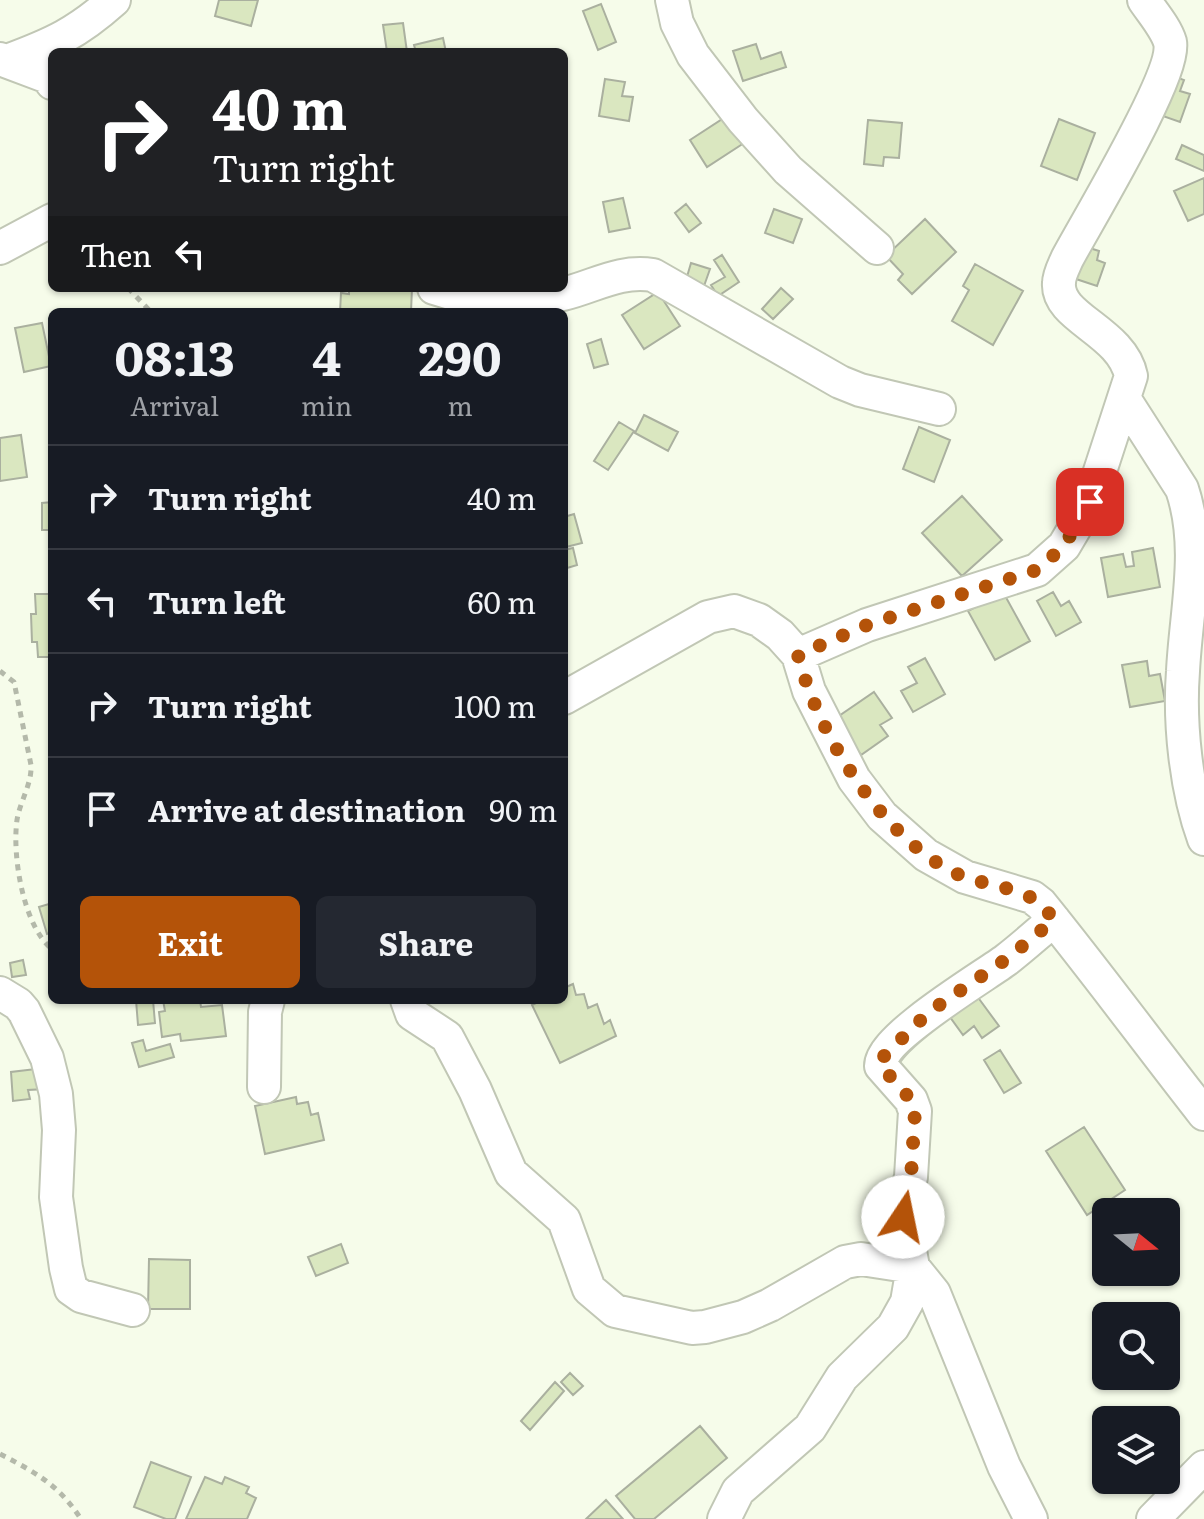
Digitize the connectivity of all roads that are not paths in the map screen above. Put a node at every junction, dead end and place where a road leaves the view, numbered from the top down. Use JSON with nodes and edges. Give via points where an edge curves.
{"nodes":[{"id":1,"x":114,"y":0,"type":"edge"},
{"id":2,"x":672,"y":0,"type":"edge"},
{"id":3,"x":1144,"y":0,"type":"edge"},
{"id":4,"x":3,"y":60,"type":"edge"},
{"id":5,"x":48,"y":77,"type":"edge"},
{"id":6,"x":48,"y":222,"type":"edge"},
{"id":7,"x":0,"y":248,"type":"edge"},
{"id":8,"x":877,"y":248,"type":"dead end"},
{"id":9,"x":448,"y":292,"type":"edge"},
{"id":10,"x":1125,"y":400,"type":"junction"},
{"id":11,"x":939,"y":409,"type":"dead end"},
{"id":12,"x":798,"y":655,"type":"junction"},
{"id":13,"x":568,"y":696,"type":"edge"},
{"id":14,"x":1204,"y":839,"type":"edge"},
{"id":15,"x":1054,"y":920,"type":"junction"},
{"id":16,"x":0,"y":993,"type":"edge"},
{"id":17,"x":267,"y":1004,"type":"edge"},
{"id":18,"x":408,"y":1004,"type":"edge"},
{"id":19,"x":264,"y":1087,"type":"dead end"},
{"id":20,"x":1204,"y":1114,"type":"edge"},
{"id":21,"x":913,"y":1267,"type":"junction"},
{"id":22,"x":133,"y":1310,"type":"dead end"},
{"id":23,"x":1204,"y":1467,"type":"edge"},
{"id":24,"x":724,"y":1519,"type":"edge"},
{"id":25,"x":1031,"y":1519,"type":"edge"},
{"id":26,"x":1153,"y":1519,"type":"edge"}],
"edges":[{"from":1,"to":4,"type":"street","via":[[84,26],[46,47]]},
{"from":2,"to":8,"type":"street","via":[[693,55],[743,120],[788,170]]},
{"from":3,"to":10,"type":"street","via":[[1170,43],[1166,68],[1059,284],[1074,314],[1105,335],[1128,360],[1131,376]]},
{"from":4,"to":5,"type":"street"},
{"from":6,"to":7,"type":"street"},
{"from":9,"to":11,"type":"street","via":[[477,300],[533,297],[562,294],[632,272],[653,275],[840,382]]},
{"from":10,"to":12,"type":"street","via":[[1090,502],[1064,546],[1037,570],[867,625]]},
{"from":10,"to":14,"type":"street","via":[[1188,505],[1193,566],[1182,673],[1186,761]]},
{"from":12,"to":13,"type":"street","via":[[759,620],[734,611],[708,617]]},
{"from":12,"to":15,"type":"street","via":[[809,691],[854,779],[882,816],[937,863],[1032,897]]},
{"from":15,"to":20,"type":"street"},
{"from":15,"to":21,"type":"street","via":[[929,1012],[880,1060],[915,1111],[911,1177],[902,1208]]},
{"from":16,"to":22,"type":"street","via":[[24,1011],[52,1071],[59,1130],[56,1197],[71,1289]]},
{"from":17,"to":19,"type":"street"},
{"from":18,"to":21,"type":"street","via":[[412,1014],[447,1037],[511,1173],[564,1220],[589,1289],[615,1311],[705,1327],[757,1311],[845,1262],[861,1259]]},
{"from":21,"to":24,"type":"street","via":[[907,1302],[893,1327],[842,1377],[810,1428],[738,1491]]},
{"from":21,"to":25,"type":"street","via":[[934,1293]]},
{"from":23,"to":26,"type":"street"}]}
